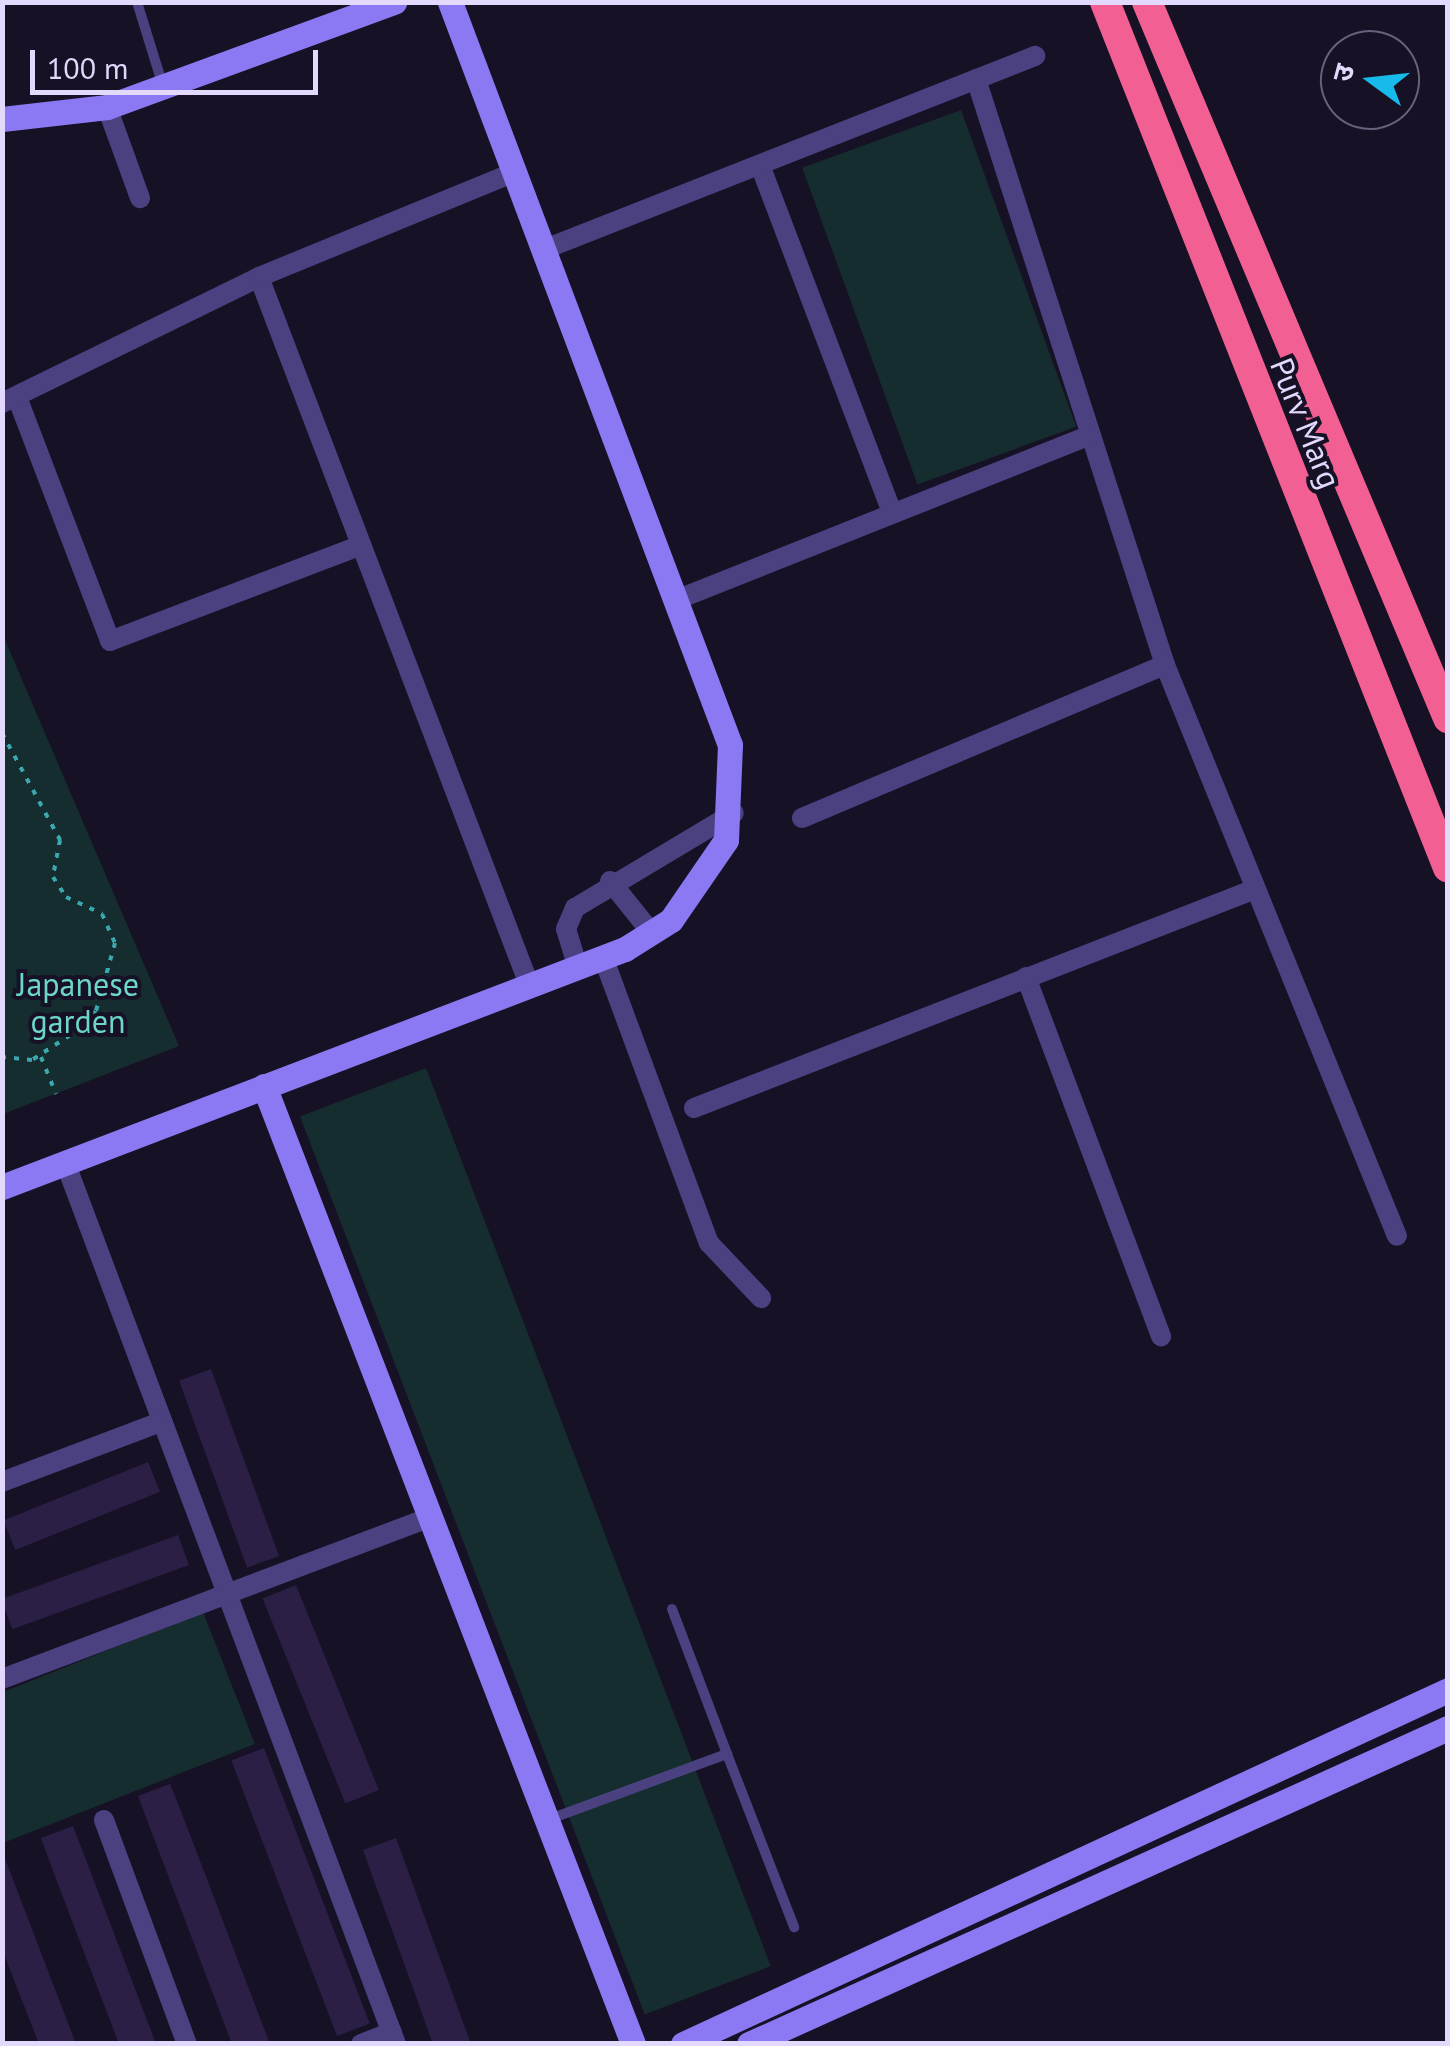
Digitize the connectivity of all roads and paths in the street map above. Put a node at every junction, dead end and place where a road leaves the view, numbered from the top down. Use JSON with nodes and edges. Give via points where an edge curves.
{"nodes":[{"id":1,"x":137,"y":2,"type":"edge"},
{"id":2,"x":394,"y":2,"type":"edge"},
{"id":3,"x":450,"y":2,"type":"edge"},
{"id":4,"x":1104,"y":2,"type":"edge"},
{"id":5,"x":1147,"y":2,"type":"edge"},
{"id":6,"x":1035,"y":56,"type":"dead end"},
{"id":7,"x":976,"y":79,"type":"junction"},
{"id":8,"x":163,"y":87,"type":"junction"},
{"id":9,"x":107,"y":107,"type":"junction"},
{"id":10,"x":2,"y":119,"type":"edge"},
{"id":11,"x":760,"y":165,"type":"junction"},
{"id":12,"x":513,"y":173,"type":"junction"},
{"id":13,"x":140,"y":198,"type":"dead end"},
{"id":14,"x":545,"y":250,"type":"junction"},
{"id":15,"x":259,"y":277,"type":"junction"},
{"id":16,"x":10,"y":400,"type":"edge"},
{"id":17,"x":1088,"y":436,"type":"junction"},
{"id":18,"x":891,"y":510,"type":"junction"},
{"id":19,"x":361,"y":546,"type":"junction"},
{"id":20,"x":681,"y":598,"type":"junction"},
{"id":21,"x":1165,"y":665,"type":"junction"},
{"id":22,"x":1448,"y":718,"type":"edge"},
{"id":23,"x":2,"y":732,"type":"edge"},
{"id":24,"x":734,"y":813,"type":"junction"},
{"id":25,"x":802,"y":818,"type":"dead end"},
{"id":26,"x":1448,"y":868,"type":"edge"},
{"id":27,"x":610,"y":882,"type":"junction"},
{"id":28,"x":1255,"y":890,"type":"junction"},
{"id":29,"x":651,"y":932,"type":"junction"},
{"id":30,"x":603,"y":957,"type":"junction"},
{"id":31,"x":578,"y":968,"type":"junction"},
{"id":32,"x":1026,"y":977,"type":"junction"},
{"id":33,"x":530,"y":987,"type":"junction"},
{"id":34,"x":2,"y":1057,"type":"edge"},
{"id":35,"x":41,"y":1057,"type":"junction"},
{"id":36,"x":264,"y":1086,"type":"junction"},
{"id":37,"x":56,"y":1094,"type":"dead end"},
{"id":38,"x":694,"y":1108,"type":"dead end"},
{"id":39,"x":64,"y":1162,"type":"junction"},
{"id":40,"x":2,"y":1187,"type":"edge"},
{"id":41,"x":1397,"y":1236,"type":"dead end"},
{"id":42,"x":761,"y":1298,"type":"dead end"},
{"id":43,"x":1161,"y":1336,"type":"dead end"},
{"id":44,"x":158,"y":1423,"type":"junction"},
{"id":45,"x":2,"y":1482,"type":"edge"},
{"id":46,"x":430,"y":1518,"type":"junction"},
{"id":47,"x":224,"y":1594,"type":"junction"},
{"id":48,"x":672,"y":1608,"type":"dead end"},
{"id":49,"x":2,"y":1678,"type":"edge"},
{"id":50,"x":1448,"y":1690,"type":"edge"},
{"id":51,"x":1448,"y":1728,"type":"edge"},
{"id":52,"x":727,"y":1754,"type":"junction"},
{"id":53,"x":549,"y":1819,"type":"junction"},
{"id":54,"x":104,"y":1820,"type":"dead end"},
{"id":55,"x":794,"y":1927,"type":"dead end"},
{"id":56,"x":394,"y":2038,"type":"edge"},
{"id":57,"x":187,"y":2044,"type":"edge"},
{"id":58,"x":361,"y":2044,"type":"edge"},
{"id":59,"x":633,"y":2044,"type":"edge"},
{"id":60,"x":684,"y":2044,"type":"edge"},
{"id":61,"x":749,"y":2044,"type":"edge"}],
"edges":[{"from":1,"to":8,"type":"lane"},
{"from":2,"to":8,"type":"street"},
{"from":3,"to":12,"type":"street"},
{"from":4,"to":26,"type":"highway","name":"Purv Marg"},
{"from":5,"to":22,"type":"highway","name":"Purv Marg"},
{"from":6,"to":7,"type":"street"},
{"from":7,"to":11,"type":"street"},
{"from":7,"to":17,"type":"street"},
{"from":8,"to":9,"type":"street"},
{"from":9,"to":10,"type":"street"},
{"from":9,"to":13,"type":"street"},
{"from":11,"to":14,"type":"street"},
{"from":11,"to":18,"type":"street"},
{"from":12,"to":14,"type":"street"},
{"from":12,"to":15,"type":"street"},
{"from":14,"to":20,"type":"street"},
{"from":15,"to":16,"type":"street"},
{"from":15,"to":19,"type":"street"},
{"from":16,"to":19,"type":"street","via":[[110,641]]},
{"from":17,"to":18,"type":"street"},
{"from":17,"to":21,"type":"street"},
{"from":18,"to":20,"type":"street"},
{"from":19,"to":33,"type":"street"},
{"from":20,"to":24,"type":"street","via":[[730,745]]},
{"from":21,"to":25,"type":"street"},
{"from":21,"to":28,"type":"street"},
{"from":23,"to":35,"type":"path","via":[[60,840],[53,877],[66,897],[102,914],[114,944],[96,1012]]},
{"from":24,"to":27,"type":"street"},
{"from":24,"to":29,"type":"street","via":[[706,880]]},
{"from":27,"to":29,"type":"street"},
{"from":27,"to":31,"type":"street","via":[[575,908],[566,929]]},
{"from":28,"to":32,"type":"street"},
{"from":28,"to":41,"type":"street"},
{"from":29,"to":30,"type":"street"},
{"from":30,"to":31,"type":"street"},
{"from":30,"to":42,"type":"street","via":[[709,1244]]},
{"from":31,"to":33,"type":"street"},
{"from":32,"to":38,"type":"street"},
{"from":32,"to":43,"type":"street"},
{"from":33,"to":36,"type":"street"},
{"from":34,"to":35,"type":"path"},
{"from":35,"to":37,"type":"path"},
{"from":36,"to":39,"type":"street"},
{"from":36,"to":46,"type":"street"},
{"from":39,"to":40,"type":"street"},
{"from":39,"to":44,"type":"street"},
{"from":44,"to":45,"type":"street"},
{"from":44,"to":47,"type":"street"},
{"from":46,"to":47,"type":"street"},
{"from":46,"to":53,"type":"street"},
{"from":47,"to":49,"type":"street"},
{"from":47,"to":56,"type":"street"},
{"from":48,"to":52,"type":"lane"},
{"from":50,"to":60,"type":"street"},
{"from":51,"to":61,"type":"street"},
{"from":52,"to":53,"type":"lane"},
{"from":52,"to":55,"type":"lane"},
{"from":53,"to":59,"type":"street"},
{"from":54,"to":57,"type":"street"},
{"from":56,"to":58,"type":"street"}]}
